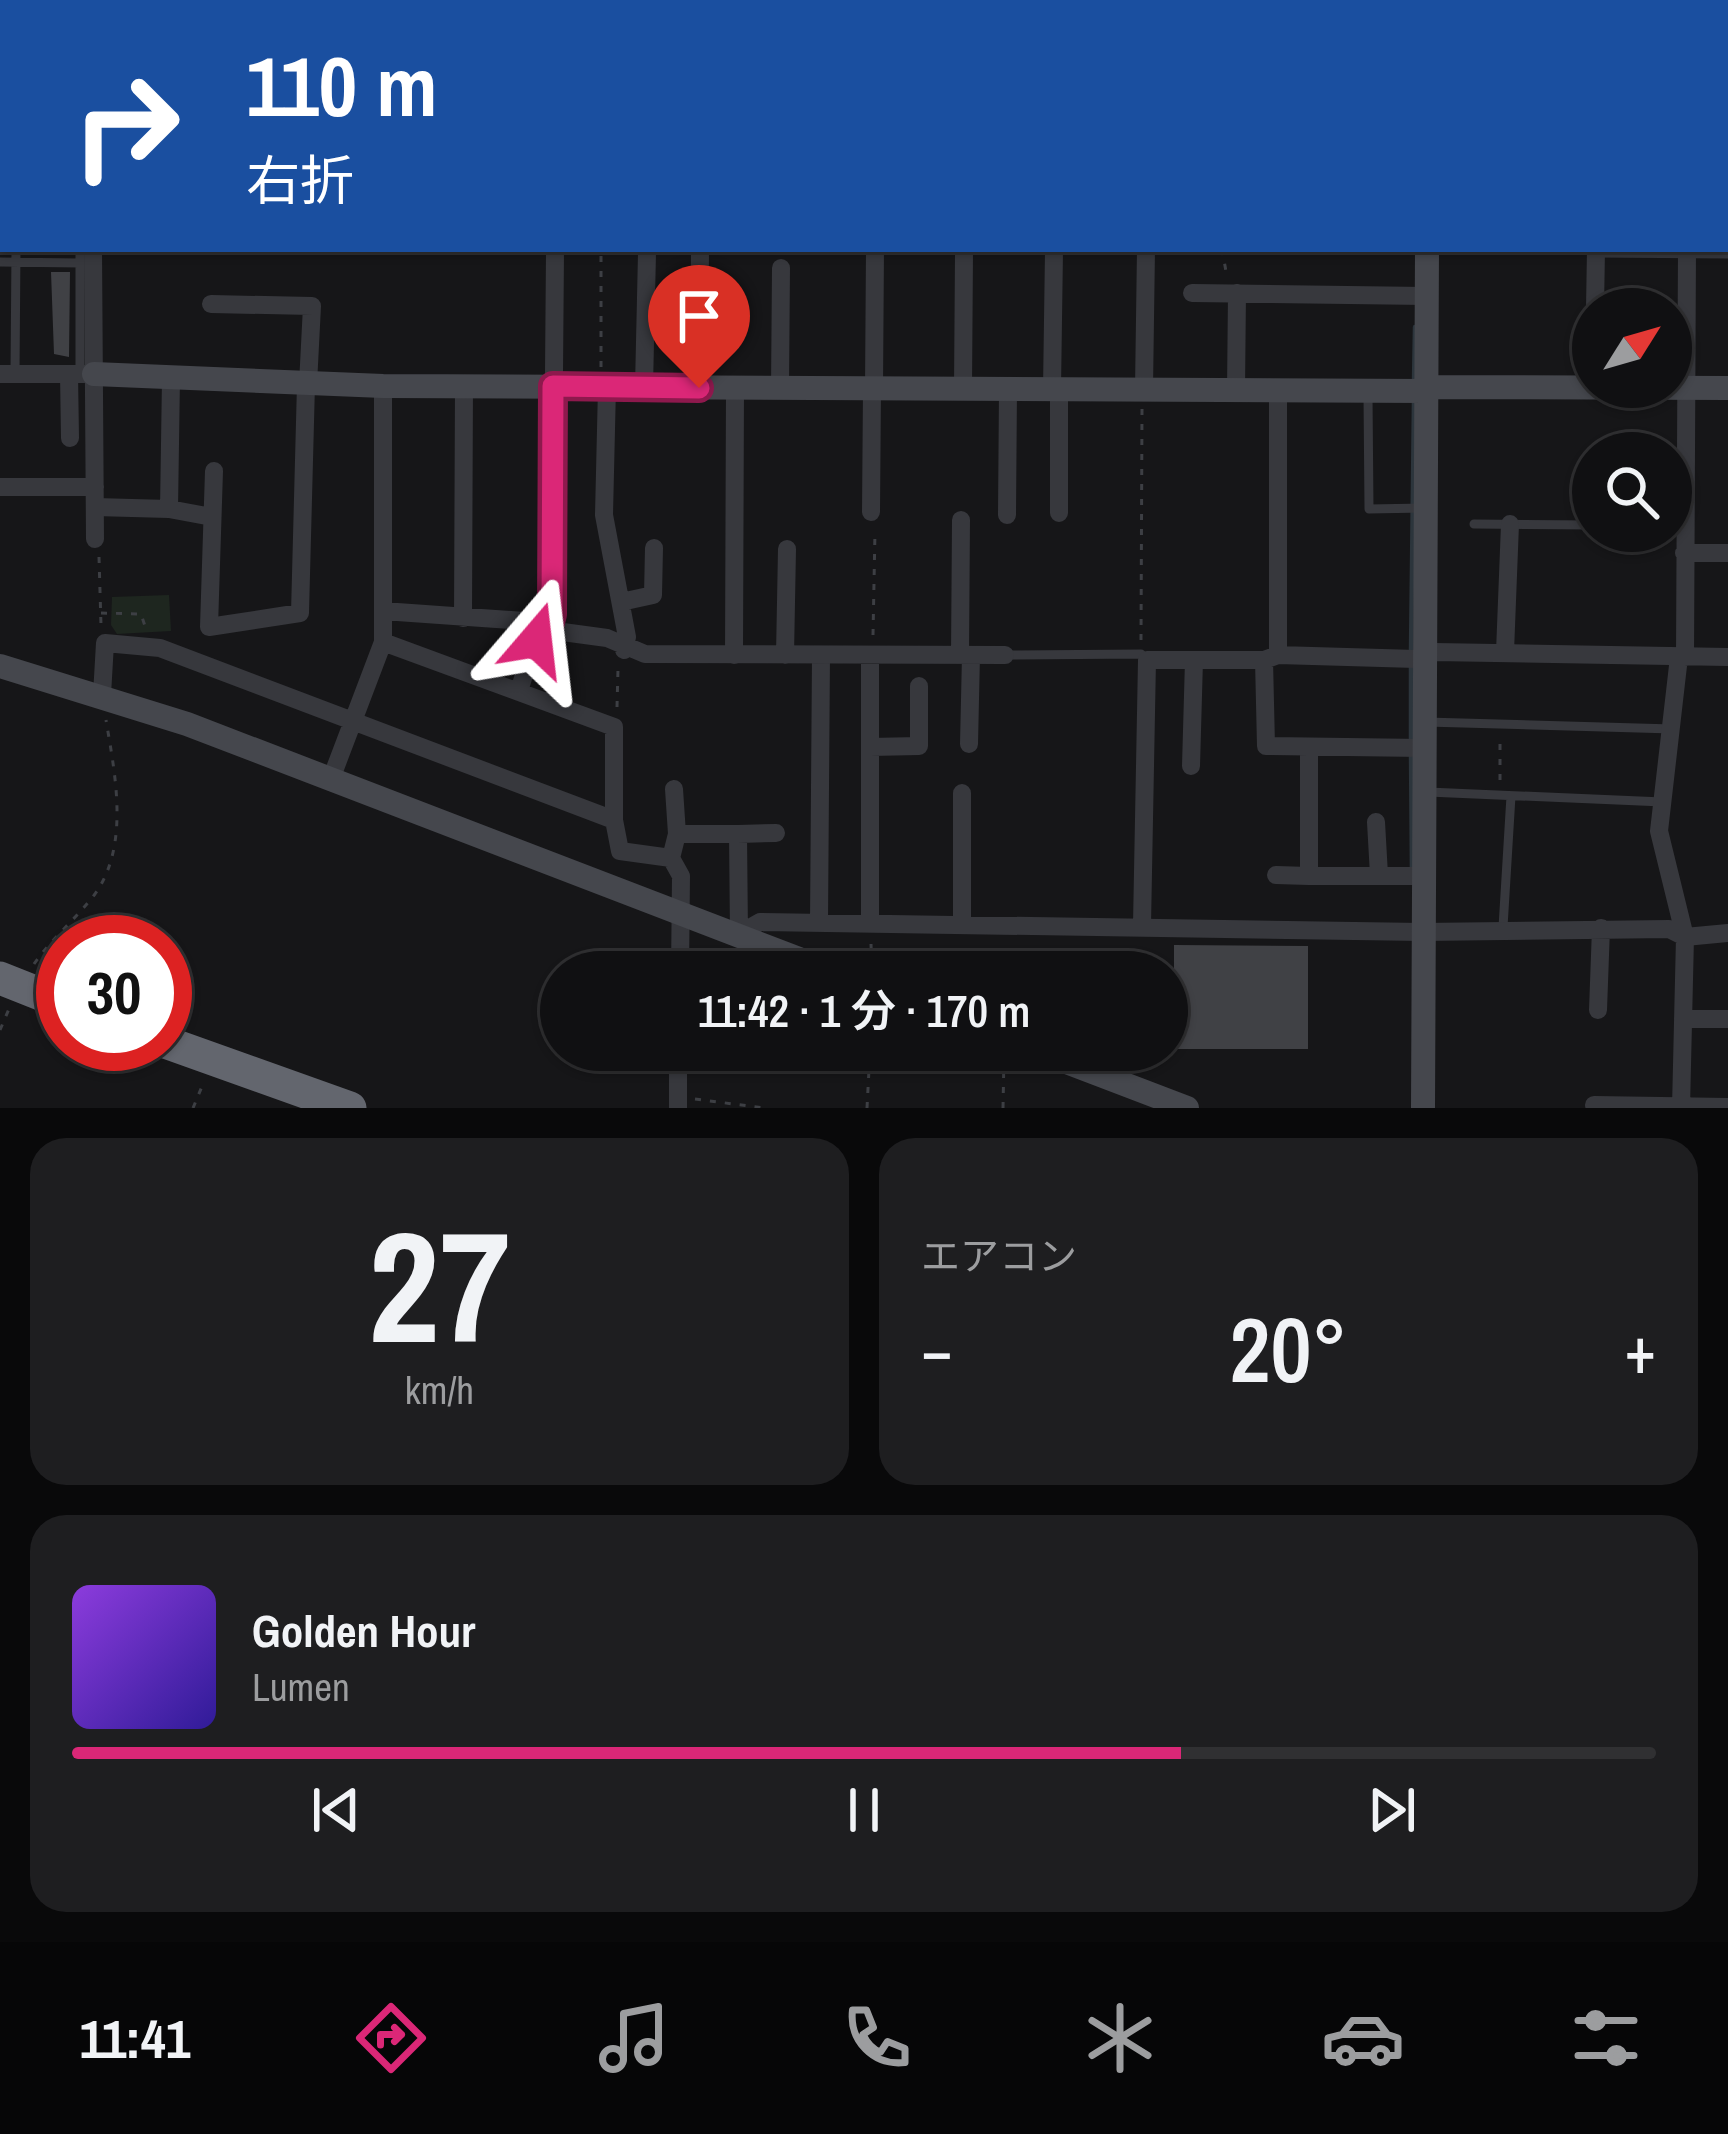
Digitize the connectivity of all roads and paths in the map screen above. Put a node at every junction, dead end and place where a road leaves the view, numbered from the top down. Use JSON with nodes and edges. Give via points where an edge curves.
{"nodes":[{"id":1,"x":16,"y":252,"type":"edge"},
{"id":2,"x":555,"y":252,"type":"dead end"},
{"id":3,"x":602,"y":252,"type":"edge"},
{"id":4,"x":700,"y":252,"type":"edge"},
{"id":5,"x":875,"y":252,"type":"edge"},
{"id":6,"x":1054,"y":252,"type":"edge"},
{"id":7,"x":1145,"y":252,"type":"edge"},
{"id":8,"x":1223,"y":252,"type":"edge"},
{"id":9,"x":1426,"y":252,"type":"edge"},
{"id":10,"x":1596,"y":252,"type":"edge"},
{"id":11,"x":1687,"y":252,"type":"edge"},
{"id":12,"x":646,"y":253,"type":"dead end"},
{"id":13,"x":964,"y":254,"type":"dead end"},
{"id":14,"x":87,"y":256,"type":"edge"},
{"id":15,"x":0,"y":262,"type":"edge"},
{"id":16,"x":16,"y":262,"type":"junction"},
{"id":17,"x":781,"y":268,"type":"dead end"},
{"id":18,"x":1595,"y":288,"type":"edge"},
{"id":19,"x":1687,"y":288,"type":"edge"},
{"id":20,"x":1192,"y":293,"type":"dead end"},
{"id":21,"x":1232,"y":294,"type":"junction"},
{"id":22,"x":1418,"y":295,"type":"junction"},
{"id":23,"x":211,"y":304,"type":"dead end"},
{"id":24,"x":8,"y":374,"type":"edge"},
{"id":25,"x":81,"y":374,"type":"junction"},
{"id":26,"x":171,"y":378,"type":"junction"},
{"id":27,"x":307,"y":384,"type":"junction"},
{"id":28,"x":464,"y":385,"type":"junction"},
{"id":29,"x":383,"y":386,"type":"junction"},
{"id":30,"x":553,"y":386,"type":"junction"},
{"id":31,"x":607,"y":387,"type":"junction"},
{"id":32,"x":644,"y":387,"type":"junction"},
{"id":33,"x":1572,"y":387,"type":"edge"},
{"id":34,"x":699,"y":388,"type":"junction"},
{"id":35,"x":735,"y":388,"type":"junction"},
{"id":36,"x":780,"y":388,"type":"junction"},
{"id":37,"x":873,"y":388,"type":"junction"},
{"id":38,"x":963,"y":388,"type":"junction"},
{"id":39,"x":1008,"y":388,"type":"junction"},
{"id":40,"x":1692,"y":388,"type":"edge"},
{"id":41,"x":1728,"y":388,"type":"edge"},
{"id":42,"x":1056,"y":389,"type":"junction"},
{"id":43,"x":1143,"y":389,"type":"junction"},
{"id":44,"x":1236,"y":390,"type":"junction"},
{"id":45,"x":1278,"y":390,"type":"junction"},
{"id":46,"x":1368,"y":390,"type":"junction"},
{"id":47,"x":1419,"y":390,"type":"junction"},
{"id":48,"x":1686,"y":408,"type":"edge"},
{"id":49,"x":70,"y":438,"type":"dead end"},
{"id":50,"x":214,"y":471,"type":"dead end"},
{"id":51,"x":0,"y":487,"type":"edge"},
{"id":52,"x":95,"y":497,"type":"junction"},
{"id":53,"x":1417,"y":508,"type":"junction"},
{"id":54,"x":169,"y":509,"type":"junction"},
{"id":55,"x":871,"y":512,"type":"joint"},
{"id":56,"x":1059,"y":513,"type":"dead end"},
{"id":57,"x":1007,"y":515,"type":"dead end"},
{"id":58,"x":212,"y":517,"type":"junction"},
{"id":59,"x":962,"y":520,"type":"dead end"},
{"id":60,"x":1474,"y":524,"type":"dead end"},
{"id":61,"x":1510,"y":524,"type":"junction"},
{"id":62,"x":1572,"y":524,"type":"edge"},
{"id":63,"x":95,"y":539,"type":"joint"},
{"id":64,"x":654,"y":548,"type":"dead end"},
{"id":65,"x":787,"y":549,"type":"dead end"},
{"id":66,"x":1684,"y":553,"type":"junction"},
{"id":67,"x":1728,"y":553,"type":"edge"},
{"id":68,"x":620,"y":602,"type":"junction"},
{"id":69,"x":382,"y":611,"type":"junction"},
{"id":70,"x":99,"y":613,"type":"junction"},
{"id":71,"x":463,"y":618,"type":"junction"},
{"id":72,"x":548,"y":630,"type":"junction"},
{"id":73,"x":383,"y":642,"type":"junction"},
{"id":74,"x":105,"y":643,"type":"junction"},
{"id":75,"x":148,"y":647,"type":"junction"},
{"id":76,"x":624,"y":650,"type":"junction"},
{"id":77,"x":1505,"y":652,"type":"junction"},
{"id":78,"x":734,"y":655,"type":"junction"},
{"id":79,"x":785,"y":655,"type":"junction"},
{"id":80,"x":872,"y":655,"type":"junction"},
{"id":81,"x":821,"y":656,"type":"junction"},
{"id":82,"x":966,"y":656,"type":"junction"},
{"id":83,"x":1005,"y":656,"type":"joint"},
{"id":84,"x":1144,"y":657,"type":"junction"},
{"id":85,"x":1271,"y":657,"type":"junction"},
{"id":86,"x":1682,"y":657,"type":"junction"},
{"id":87,"x":1728,"y":657,"type":"edge"},
{"id":88,"x":1415,"y":658,"type":"junction"},
{"id":89,"x":1194,"y":660,"type":"junction"},
{"id":90,"x":0,"y":666,"type":"edge"},
{"id":91,"x":919,"y":686,"type":"dead end"},
{"id":92,"x":519,"y":691,"type":"junction"},
{"id":93,"x":102,"y":695,"type":"junction"},
{"id":94,"x":1422,"y":722,"type":"junction"},
{"id":95,"x":1500,"y":722,"type":"junction"},
{"id":96,"x":354,"y":723,"type":"junction"},
{"id":97,"x":614,"y":727,"type":"junction"},
{"id":98,"x":1673,"y":729,"type":"junction"},
{"id":99,"x":969,"y":744,"type":"dead end"},
{"id":100,"x":870,"y":747,"type":"junction"},
{"id":101,"x":1309,"y":747,"type":"junction"},
{"id":102,"x":1415,"y":748,"type":"junction"},
{"id":103,"x":1191,"y":766,"type":"dead end"},
{"id":104,"x":331,"y":778,"type":"junction"},
{"id":105,"x":674,"y":789,"type":"dead end"},
{"id":106,"x":1423,"y":792,"type":"junction"},
{"id":107,"x":962,"y":794,"type":"dead end"},
{"id":108,"x":1505,"y":795,"type":"junction"},
{"id":109,"x":1663,"y":802,"type":"junction"},
{"id":110,"x":614,"y":820,"type":"junction"},
{"id":111,"x":1376,"y":822,"type":"dead end"},
{"id":112,"x":776,"y":833,"type":"dead end"},
{"id":113,"x":677,"y":834,"type":"junction"},
{"id":114,"x":738,"y":834,"type":"junction"},
{"id":115,"x":671,"y":858,"type":"junction"},
{"id":116,"x":1276,"y":875,"type":"dead end"},
{"id":117,"x":1309,"y":875,"type":"junction"},
{"id":118,"x":1378,"y":875,"type":"junction"},
{"id":119,"x":1415,"y":876,"type":"junction"},
{"id":120,"x":680,"y":910,"type":"junction"},
{"id":121,"x":819,"y":922,"type":"junction"},
{"id":122,"x":870,"y":922,"type":"junction"},
{"id":123,"x":962,"y":923,"type":"junction"},
{"id":124,"x":1142,"y":925,"type":"junction"},
{"id":125,"x":1503,"y":927,"type":"junction"},
{"id":126,"x":1601,"y":928,"type":"junction"},
{"id":127,"x":1416,"y":932,"type":"junction"},
{"id":128,"x":1728,"y":933,"type":"edge"},
{"id":129,"x":739,"y":934,"type":"junction"},
{"id":130,"x":1685,"y":937,"type":"junction"},
{"id":131,"x":680,"y":951,"type":"edge"},
{"id":132,"x":781,"y":951,"type":"edge"},
{"id":133,"x":871,"y":951,"type":"edge"},
{"id":134,"x":1142,"y":951,"type":"edge"},
{"id":135,"x":9,"y":982,"type":"edge"},
{"id":136,"x":1598,"y":1010,"type":"dead end"},
{"id":137,"x":1683,"y":1019,"type":"junction"},
{"id":138,"x":1728,"y":1019,"type":"edge"},
{"id":139,"x":192,"y":1052,"type":"edge"},
{"id":140,"x":213,"y":1060,"type":"junction"},
{"id":141,"x":678,"y":1071,"type":"edge"},
{"id":142,"x":869,"y":1071,"type":"edge"},
{"id":143,"x":1004,"y":1071,"type":"edge"},
{"id":144,"x":1080,"y":1071,"type":"edge"},
{"id":145,"x":1141,"y":1100,"type":"edge"},
{"id":146,"x":678,"y":1102,"type":"edge"},
{"id":147,"x":1594,"y":1106,"type":"edge"},
{"id":148,"x":1681,"y":1107,"type":"edge"},
{"id":149,"x":1728,"y":1107,"type":"edge"},
{"id":150,"x":193,"y":1108,"type":"edge"},
{"id":151,"x":350,"y":1108,"type":"edge"},
{"id":152,"x":764,"y":1108,"type":"edge"},
{"id":153,"x":867,"y":1108,"type":"edge"},
{"id":154,"x":1004,"y":1108,"type":"edge"},
{"id":155,"x":1187,"y":1108,"type":"edge"},
{"id":156,"x":1424,"y":1108,"type":"edge"}],
"edges":[{"from":1,"to":16,"type":"lane"},
{"from":2,"to":30,"type":"street"},
{"from":3,"to":31,"type":"path"},
{"from":4,"to":34,"type":"street"},
{"from":5,"to":37,"type":"street"},
{"from":6,"to":42,"type":"street"},
{"from":7,"to":43,"type":"street"},
{"from":8,"to":21,"type":"path"},
{"from":9,"to":22,"type":"street"},
{"from":10,"to":18,"type":"street"},
{"from":11,"to":19,"type":"street"},
{"from":12,"to":32,"type":"street"},
{"from":13,"to":38,"type":"street"},
{"from":14,"to":16,"type":"lane"},
{"from":14,"to":25,"type":"street"},
{"from":15,"to":16,"type":"lane"},
{"from":16,"to":24,"type":"lane"},
{"from":17,"to":36,"type":"street"},
{"from":20,"to":21,"type":"street"},
{"from":21,"to":22,"type":"street"},
{"from":21,"to":44,"type":"street"},
{"from":22,"to":47,"type":"street"},
{"from":23,"to":27,"type":"street","via":[[312,306]]},
{"from":24,"to":25,"type":"street"},
{"from":25,"to":26,"type":"street"},
{"from":25,"to":49,"type":"street"},
{"from":25,"to":52,"type":"street"},
{"from":26,"to":27,"type":"street"},
{"from":26,"to":54,"type":"street"},
{"from":27,"to":29,"type":"street"},
{"from":27,"to":58,"type":"street","via":[[300,614],[209,627]]},
{"from":28,"to":29,"type":"street"},
{"from":28,"to":30,"type":"street"},
{"from":28,"to":71,"type":"street"},
{"from":29,"to":69,"type":"street"},
{"from":30,"to":31,"type":"street"},
{"from":30,"to":72,"type":"street"},
{"from":31,"to":32,"type":"street"},
{"from":31,"to":68,"type":"street","via":[[604,515]]},
{"from":32,"to":34,"type":"street"},
{"from":33,"to":47,"type":"street"},
{"from":34,"to":35,"type":"street"},
{"from":35,"to":36,"type":"street"},
{"from":35,"to":78,"type":"street"},
{"from":36,"to":37,"type":"street"},
{"from":37,"to":38,"type":"street"},
{"from":37,"to":55,"type":"street"},
{"from":38,"to":39,"type":"street"},
{"from":39,"to":42,"type":"street"},
{"from":39,"to":57,"type":"street"},
{"from":40,"to":41,"type":"street"},
{"from":42,"to":43,"type":"street"},
{"from":42,"to":56,"type":"street"},
{"from":43,"to":44,"type":"street"},
{"from":43,"to":84,"type":"path"},
{"from":44,"to":45,"type":"street"},
{"from":45,"to":46,"type":"street"},
{"from":45,"to":85,"type":"street"},
{"from":46,"to":47,"type":"street"},
{"from":46,"to":53,"type":"lane","via":[[1369,509]]},
{"from":47,"to":53,"type":"street"},
{"from":48,"to":66,"type":"street"},
{"from":50,"to":58,"type":"street"},
{"from":51,"to":52,"type":"street"},
{"from":52,"to":54,"type":"street"},
{"from":52,"to":63,"type":"street"},
{"from":53,"to":88,"type":"street"},
{"from":54,"to":58,"type":"street"},
{"from":55,"to":80,"type":"path"},
{"from":59,"to":82,"type":"street"},
{"from":60,"to":61,"type":"lane"},
{"from":61,"to":62,"type":"lane"},
{"from":61,"to":77,"type":"street"},
{"from":63,"to":70,"type":"path"},
{"from":64,"to":68,"type":"street","via":[[653,595]]},
{"from":65,"to":79,"type":"street"},
{"from":66,"to":67,"type":"street"},
{"from":66,"to":86,"type":"street"},
{"from":68,"to":76,"type":"street"},
{"from":69,"to":71,"type":"street"},
{"from":69,"to":73,"type":"street"},
{"from":70,"to":74,"type":"path"},
{"from":70,"to":75,"type":"path","via":[[141,614]]},
{"from":71,"to":72,"type":"street","via":[[538,622]]},
{"from":72,"to":76,"type":"street","via":[[607,638]]},
{"from":72,"to":92,"type":"street","via":[[536,640]]},
{"from":73,"to":92,"type":"street"},
{"from":73,"to":96,"type":"street"},
{"from":74,"to":75,"type":"street"},
{"from":74,"to":93,"type":"street"},
{"from":75,"to":96,"type":"street"},
{"from":76,"to":78,"type":"street"},
{"from":76,"to":97,"type":"path"},
{"from":77,"to":86,"type":"street"},
{"from":77,"to":88,"type":"street"},
{"from":78,"to":79,"type":"street"},
{"from":79,"to":81,"type":"street"},
{"from":80,"to":81,"type":"street"},
{"from":80,"to":82,"type":"street"},
{"from":80,"to":100,"type":"street"},
{"from":81,"to":121,"type":"street"},
{"from":82,"to":83,"type":"street"},
{"from":82,"to":99,"type":"street"},
{"from":83,"to":84,"type":"lane"},
{"from":84,"to":89,"type":"street"},
{"from":84,"to":124,"type":"street"},
{"from":85,"to":88,"type":"street"},
{"from":85,"to":89,"type":"street"},
{"from":85,"to":101,"type":"street","via":[[1266,746]]},
{"from":86,"to":87,"type":"street"},
{"from":86,"to":98,"type":"street"},
{"from":88,"to":94,"type":"street"},
{"from":89,"to":103,"type":"street"},
{"from":90,"to":93,"type":"street"},
{"from":91,"to":100,"type":"street","via":[[919,746]]},
{"from":92,"to":97,"type":"street"},
{"from":93,"to":104,"type":"street"},
{"from":93,"to":135,"type":"path","via":[[117,823],[107,869],[95,894]]},
{"from":94,"to":95,"type":"lane"},
{"from":94,"to":102,"type":"street"},
{"from":95,"to":98,"type":"lane"},
{"from":95,"to":108,"type":"path"},
{"from":96,"to":104,"type":"street"},
{"from":96,"to":110,"type":"street"},
{"from":97,"to":110,"type":"street"},
{"from":98,"to":109,"type":"street"},
{"from":100,"to":122,"type":"street"},
{"from":101,"to":102,"type":"street"},
{"from":101,"to":117,"type":"street"},
{"from":102,"to":106,"type":"street"},
{"from":104,"to":120,"type":"street"},
{"from":105,"to":113,"type":"street"},
{"from":106,"to":108,"type":"lane"},
{"from":106,"to":119,"type":"street"},
{"from":107,"to":123,"type":"street"},
{"from":108,"to":109,"type":"lane"},
{"from":108,"to":125,"type":"lane"},
{"from":109,"to":130,"type":"street","via":[[1661,850]]},
{"from":110,"to":115,"type":"street","via":[[620,851]]},
{"from":111,"to":118,"type":"street"},
{"from":112,"to":114,"type":"street"},
{"from":113,"to":114,"type":"street"},
{"from":113,"to":115,"type":"street"},
{"from":114,"to":129,"type":"street"},
{"from":115,"to":120,"type":"street","via":[[681,876]]},
{"from":116,"to":117,"type":"street"},
{"from":117,"to":118,"type":"street"},
{"from":118,"to":119,"type":"street"},
{"from":119,"to":127,"type":"street"},
{"from":120,"to":129,"type":"street"},
{"from":120,"to":131,"type":"street"},
{"from":121,"to":122,"type":"street"},
{"from":121,"to":129,"type":"street","via":[[760,922]]},
{"from":122,"to":123,"type":"street"},
{"from":122,"to":133,"type":"path"},
{"from":123,"to":124,"type":"street"},
{"from":124,"to":127,"type":"street"},
{"from":124,"to":134,"type":"path"},
{"from":125,"to":126,"type":"street"},
{"from":125,"to":127,"type":"street"},
{"from":126,"to":130,"type":"street","via":[[1669,929]]},
{"from":126,"to":136,"type":"street"},
{"from":127,"to":156,"type":"street"},
{"from":128,"to":130,"type":"street"},
{"from":129,"to":132,"type":"street"},
{"from":130,"to":137,"type":"street"},
{"from":137,"to":138,"type":"street"},
{"from":137,"to":148,"type":"street"},
{"from":139,"to":140,"type":"highway"},
{"from":140,"to":150,"type":"path"},
{"from":140,"to":151,"type":"highway"},
{"from":141,"to":146,"type":"street"},
{"from":142,"to":153,"type":"path"},
{"from":143,"to":154,"type":"path"},
{"from":144,"to":145,"type":"street"},
{"from":145,"to":155,"type":"street"},
{"from":146,"to":152,"type":"path"},
{"from":147,"to":148,"type":"street"},
{"from":148,"to":149,"type":"street"}]}
